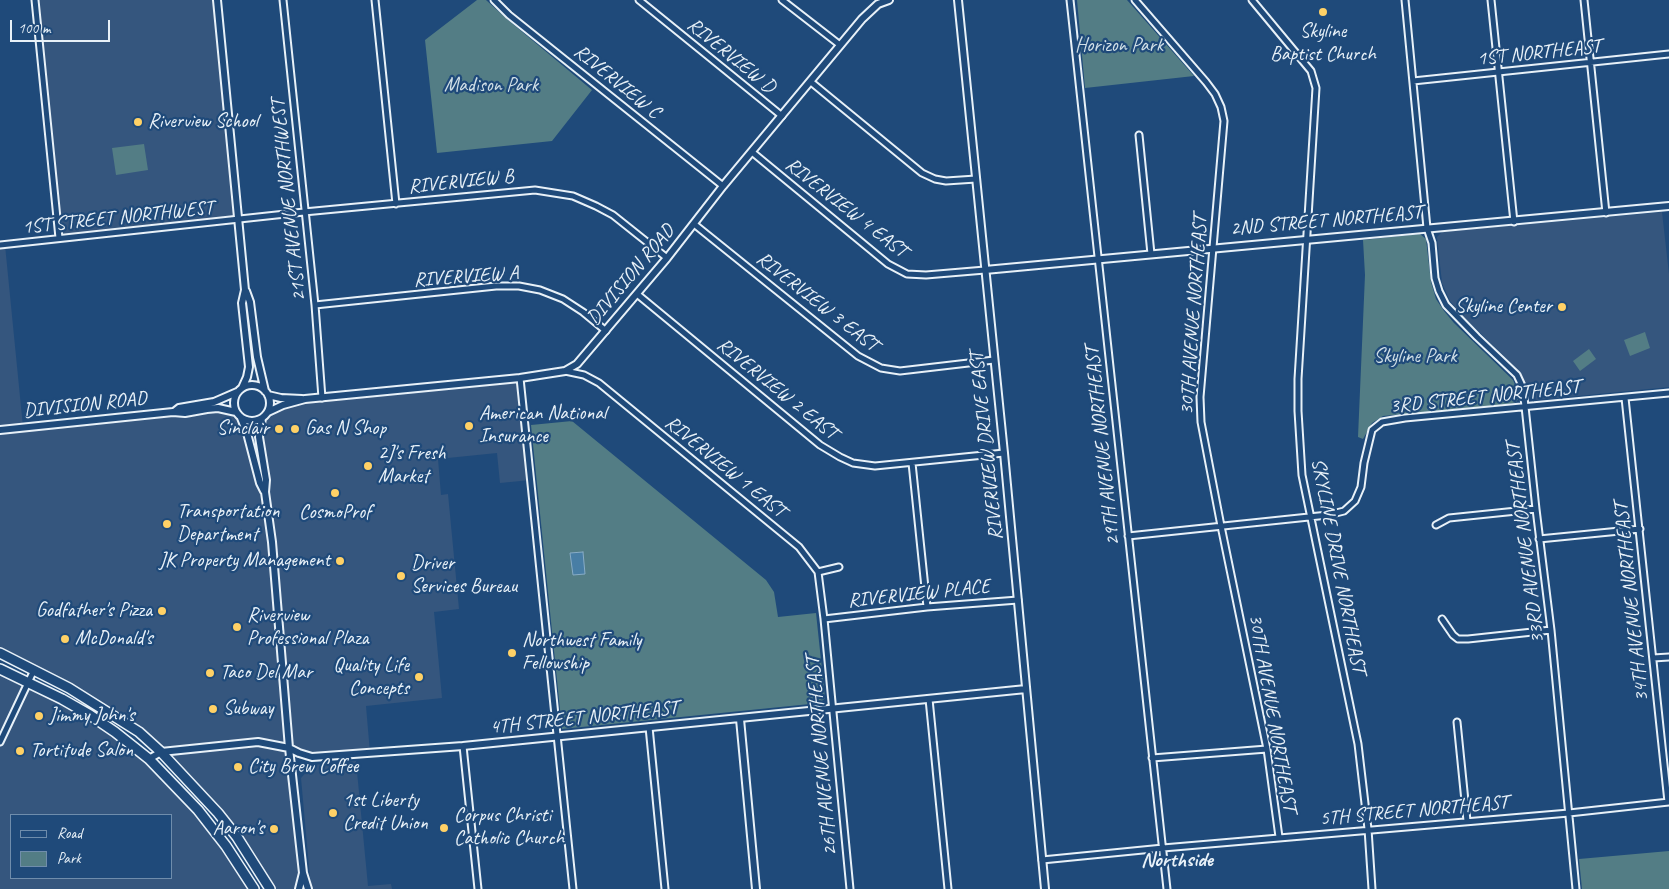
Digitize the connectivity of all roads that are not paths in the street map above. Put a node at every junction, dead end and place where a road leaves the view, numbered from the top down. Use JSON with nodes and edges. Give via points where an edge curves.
{"nodes":[{"id":1,"x":35,"y":0,"type":"edge"},
{"id":2,"x":217,"y":0,"type":"edge"},
{"id":3,"x":283,"y":0,"type":"edge"},
{"id":4,"x":375,"y":0,"type":"edge"},
{"id":5,"x":494,"y":0,"type":"edge"},
{"id":6,"x":639,"y":0,"type":"edge"},
{"id":7,"x":782,"y":0,"type":"edge"},
{"id":8,"x":889,"y":0,"type":"edge"},
{"id":9,"x":958,"y":0,"type":"edge"},
{"id":10,"x":1070,"y":0,"type":"edge"},
{"id":11,"x":1134,"y":0,"type":"edge"},
{"id":12,"x":1252,"y":0,"type":"edge"},
{"id":13,"x":1405,"y":0,"type":"edge"},
{"id":14,"x":1491,"y":0,"type":"edge"},
{"id":15,"x":1584,"y":0,"type":"edge"},
{"id":16,"x":840,"y":45,"type":"junction"},
{"id":17,"x":1669,"y":54,"type":"edge"},
{"id":18,"x":1590,"y":63,"type":"junction"},
{"id":19,"x":1498,"y":72,"type":"junction"},
{"id":20,"x":1413,"y":81,"type":"junction"},
{"id":21,"x":810,"y":82,"type":"junction"},
{"id":22,"x":782,"y":116,"type":"junction"},
{"id":23,"x":1139,"y":135,"type":"dead end"},
{"id":24,"x":752,"y":152,"type":"junction"},
{"id":25,"x":976,"y":178,"type":"junction"},
{"id":26,"x":723,"y":186,"type":"junction"},
{"id":27,"x":396,"y":204,"type":"junction"},
{"id":28,"x":1669,"y":206,"type":"edge"},
{"id":29,"x":304,"y":212,"type":"junction"},
{"id":30,"x":1606,"y":213,"type":"junction"},
{"id":31,"x":239,"y":220,"type":"junction"},
{"id":32,"x":1514,"y":222,"type":"junction"},
{"id":33,"x":694,"y":224,"type":"junction"},
{"id":34,"x":1427,"y":228,"type":"junction"},
{"id":35,"x":59,"y":238,"type":"junction"},
{"id":36,"x":1308,"y":239,"type":"junction"},
{"id":37,"x":0,"y":245,"type":"edge"},
{"id":38,"x":1214,"y":248,"type":"junction"},
{"id":39,"x":1151,"y":254,"type":"junction"},
{"id":40,"x":667,"y":258,"type":"junction"},
{"id":41,"x":1097,"y":259,"type":"junction"},
{"id":42,"x":985,"y":270,"type":"junction"},
{"id":43,"x":245,"y":290,"type":"junction"},
{"id":44,"x":637,"y":294,"type":"junction"},
{"id":45,"x":315,"y":305,"type":"junction"},
{"id":46,"x":606,"y":331,"type":"junction"},
{"id":47,"x":994,"y":360,"type":"junction"},
{"id":48,"x":565,"y":371,"type":"junction"},
{"id":49,"x":520,"y":378,"type":"junction"},
{"id":50,"x":240,"y":390,"type":"junction"},
{"id":51,"x":266,"y":393,"type":"junction"},
{"id":52,"x":1669,"y":394,"type":"edge"},
{"id":53,"x":322,"y":398,"type":"junction"},
{"id":54,"x":1625,"y":398,"type":"junction"},
{"id":55,"x":306,"y":399,"type":"junction"},
{"id":56,"x":1525,"y":406,"type":"junction"},
{"id":57,"x":173,"y":412,"type":"junction"},
{"id":58,"x":236,"y":412,"type":"junction"},
{"id":59,"x":268,"y":412,"type":"junction"},
{"id":60,"x":241,"y":418,"type":"junction"},
{"id":61,"x":262,"y":418,"type":"junction"},
{"id":62,"x":0,"y":430,"type":"edge"},
{"id":63,"x":1004,"y":454,"type":"junction"},
{"id":64,"x":912,"y":463,"type":"junction"},
{"id":65,"x":265,"y":492,"type":"junction"},
{"id":66,"x":1536,"y":509,"type":"junction"},
{"id":67,"x":1311,"y":517,"type":"junction"},
{"id":68,"x":1436,"y":525,"type":"dead end"},
{"id":69,"x":1220,"y":526,"type":"junction"},
{"id":70,"x":1640,"y":530,"type":"junction"},
{"id":71,"x":1128,"y":536,"type":"junction"},
{"id":72,"x":1539,"y":538,"type":"junction"},
{"id":73,"x":839,"y":567,"type":"dead end"},
{"id":74,"x":818,"y":572,"type":"junction"},
{"id":75,"x":1018,"y":600,"type":"junction"},
{"id":76,"x":927,"y":608,"type":"junction"},
{"id":77,"x":824,"y":619,"type":"junction"},
{"id":78,"x":1442,"y":620,"type":"dead end"},
{"id":79,"x":1551,"y":630,"type":"junction"},
{"id":80,"x":0,"y":653,"type":"edge"},
{"id":81,"x":1669,"y":657,"type":"edge"},
{"id":82,"x":1653,"y":658,"type":"junction"},
{"id":83,"x":0,"y":669,"type":"edge"},
{"id":84,"x":34,"y":670,"type":"junction"},
{"id":85,"x":28,"y":683,"type":"junction"},
{"id":86,"x":1026,"y":689,"type":"junction"},
{"id":87,"x":929,"y":699,"type":"junction"},
{"id":88,"x":832,"y":709,"type":"junction"},
{"id":89,"x":740,"y":719,"type":"junction"},
{"id":90,"x":1457,"y":722,"type":"dead end"},
{"id":91,"x":649,"y":727,"type":"junction"},
{"id":92,"x":558,"y":736,"type":"junction"},
{"id":93,"x":0,"y":742,"type":"edge"},
{"id":94,"x":463,"y":746,"type":"junction"},
{"id":95,"x":289,"y":748,"type":"junction"},
{"id":96,"x":1267,"y":748,"type":"junction"},
{"id":97,"x":161,"y":752,"type":"junction"},
{"id":98,"x":1152,"y":758,"type":"junction"},
{"id":99,"x":149,"y":759,"type":"junction"},
{"id":100,"x":1669,"y":802,"type":"edge"},
{"id":101,"x":1569,"y":813,"type":"junction"},
{"id":102,"x":1467,"y":821,"type":"junction"},
{"id":103,"x":1368,"y":829,"type":"junction"},
{"id":104,"x":1279,"y":837,"type":"junction"},
{"id":105,"x":1163,"y":848,"type":"junction"},
{"id":106,"x":1042,"y":860,"type":"junction"},
{"id":107,"x":303,"y":873,"type":"junction"},
{"id":108,"x":254,"y":889,"type":"edge"},
{"id":109,"x":270,"y":889,"type":"edge"},
{"id":110,"x":299,"y":889,"type":"edge"},
{"id":111,"x":308,"y":889,"type":"edge"},
{"id":112,"x":478,"y":889,"type":"edge"},
{"id":113,"x":573,"y":889,"type":"edge"},
{"id":114,"x":664,"y":889,"type":"edge"},
{"id":115,"x":756,"y":889,"type":"edge"},
{"id":116,"x":850,"y":889,"type":"edge"},
{"id":117,"x":948,"y":889,"type":"edge"},
{"id":118,"x":1045,"y":889,"type":"edge"},
{"id":119,"x":1167,"y":889,"type":"edge"},
{"id":120,"x":1372,"y":889,"type":"edge"},
{"id":121,"x":1576,"y":889,"type":"edge"}],
"edges":[{"from":1,"to":35,"type":"street"},
{"from":2,"to":31,"type":"street"},
{"from":3,"to":29,"type":"street","name":"21ST AVENUE NORTHWEST"},
{"from":4,"to":27,"type":"street"},
{"from":5,"to":26,"type":"street","name":"RIVERVIEW C"},
{"from":6,"to":22,"type":"street","name":"RIVERVIEW D"},
{"from":7,"to":16,"type":"street"},
{"from":8,"to":16,"type":"street","name":"DIVISION ROAD","via":[[878,4]]},
{"from":9,"to":25,"type":"street","name":"RIVERVIEW DRIVE EAST"},
{"from":10,"to":41,"type":"street","name":"29TH AVENUE NORTHEAST"},
{"from":11,"to":38,"type":"street","name":"30TH AVENUE NORTHEAST","via":[[1206,82],[1221,108],[1224,121]]},
{"from":12,"to":36,"type":"street","name":"SKYLINE DRIVE NORTHEAST","via":[[1310,71],[1316,88]]},
{"from":13,"to":20,"type":"street","name":"33RD AVENUE NORTHEAST"},
{"from":14,"to":19,"type":"street"},
{"from":15,"to":18,"type":"street"},
{"from":16,"to":21,"type":"street","name":"DIVISION ROAD"},
{"from":17,"to":18,"type":"street","name":"1ST NORTHEAST"},
{"from":18,"to":19,"type":"street","name":"1ST NORTHEAST"},
{"from":18,"to":30,"type":"street"},
{"from":19,"to":20,"type":"street","name":"1ST NORTHEAST"},
{"from":19,"to":32,"type":"street"},
{"from":20,"to":34,"type":"street","name":"33RD AVENUE NORTHEAST"},
{"from":21,"to":22,"type":"street","name":"DIVISION ROAD"},
{"from":21,"to":25,"type":"street","via":[[922,173],[946,181]]},
{"from":22,"to":24,"type":"street","name":"DIVISION ROAD"},
{"from":23,"to":39,"type":"street"},
{"from":24,"to":26,"type":"street","name":"DIVISION ROAD"},
{"from":24,"to":42,"type":"street","name":"RIVERVIEW 4 EAST","via":[[888,264],[907,274]]},
{"from":25,"to":42,"type":"street","name":"RIVERVIEW DRIVE EAST"},
{"from":26,"to":33,"type":"street","name":"DIVISION ROAD"},
{"from":27,"to":29,"type":"street","name":"RIVERVIEW B"},
{"from":27,"to":40,"type":"street","name":"RIVERVIEW B","via":[[535,190],[573,196],[613,216]]},
{"from":28,"to":30,"type":"street","name":"2ND STREET NORTHEAST"},
{"from":29,"to":31,"type":"street","name":"RIVERVIEW B"},
{"from":29,"to":45,"type":"street","name":"21ST AVENUE NORTHWEST"},
{"from":30,"to":32,"type":"street","name":"2ND STREET NORTHEAST"},
{"from":31,"to":35,"type":"street","name":"1ST STREET NORTHWEST"},
{"from":31,"to":43,"type":"street"},
{"from":32,"to":34,"type":"street","name":"2ND STREET NORTHEAST"},
{"from":33,"to":40,"type":"street","name":"DIVISION ROAD"},
{"from":33,"to":47,"type":"street","name":"RIVERVIEW 3 EAST","via":[[858,356],[881,368],[900,371]]},
{"from":34,"to":36,"type":"street","name":"2ND STREET NORTHEAST"},
{"from":34,"to":56,"type":"street","name":"33RD AVENUE NORTHEAST","via":[[1432,243],[1435,278],[1446,306],[1517,375],[1523,388]]},
{"from":35,"to":37,"type":"street","name":"1ST STREET NORTHWEST"},
{"from":36,"to":38,"type":"street","name":"2ND STREET NORTHEAST"},
{"from":36,"to":67,"type":"street","name":"SKYLINE DRIVE NORTHEAST","via":[[1298,411],[1302,475]]},
{"from":38,"to":39,"type":"street","name":"2ND STREET NORTHEAST"},
{"from":38,"to":69,"type":"street","name":"30TH AVENUE NORTHEAST","via":[[1200,397],[1201,422]]},
{"from":39,"to":41,"type":"street","name":"2ND STREET NORTHEAST"},
{"from":40,"to":44,"type":"street","name":"DIVISION ROAD"},
{"from":41,"to":42,"type":"street","name":"2ND STREET NORTHEAST"},
{"from":41,"to":71,"type":"street","name":"29TH AVENUE NORTHEAST"},
{"from":42,"to":47,"type":"street","name":"RIVERVIEW DRIVE EAST"},
{"from":43,"to":50,"type":"street","via":[[242,303],[249,367]]},
{"from":43,"to":51,"type":"street","via":[[250,302],[257,357]]},
{"from":44,"to":46,"type":"street","name":"DIVISION ROAD"},
{"from":44,"to":64,"type":"street","name":"RIVERVIEW 2 EAST","via":[[820,445],[853,463],[875,466]]},
{"from":45,"to":46,"type":"street","name":"RIVERVIEW A","via":[[519,286],[563,299]]},
{"from":45,"to":53,"type":"street","name":"21ST AVENUE NORTHWEST"},
{"from":46,"to":48,"type":"street","name":"DIVISION ROAD","via":[[577,364]]},
{"from":47,"to":63,"type":"street","name":"RIVERVIEW DRIVE EAST"},
{"from":48,"to":49,"type":"street","name":"DIVISION ROAD"},
{"from":48,"to":74,"type":"street","name":"RIVERVIEW 1 EAST","via":[[584,375],[599,383],[799,547]]},
{"from":49,"to":53,"type":"street","name":"DIVISION ROAD"},
{"from":49,"to":92,"type":"street"},
{"from":50,"to":51,"type":"street","via":[[254,386]]},
{"from":50,"to":57,"type":"street","name":"DIVISION ROAD","via":[[214,402]]},
{"from":50,"to":58,"type":"street","via":[[234,399]]},
{"from":51,"to":55,"type":"street","name":"DIVISION ROAD","via":[[281,398]]},
{"from":51,"to":59,"type":"street","via":[[270,404]]},
{"from":52,"to":54,"type":"street","name":"3RD STREET NORTHEAST"},
{"from":53,"to":55,"type":"street","name":"DIVISION ROAD"},
{"from":54,"to":56,"type":"street","name":"3RD STREET NORTHEAST"},
{"from":54,"to":70,"type":"street","name":"34TH AVENUE NORTHEAST"},
{"from":55,"to":59,"type":"street","name":"DIVISION ROAD"},
{"from":56,"to":66,"type":"street","name":"33RD AVENUE NORTHEAST"},
{"from":56,"to":67,"type":"street","name":"3RD STREET NORTHEAST","via":[[1382,422],[1372,430],[1361,487],[1355,501],[1344,511]]},
{"from":57,"to":58,"type":"street","name":"DIVISION ROAD","via":[[218,408]]},
{"from":57,"to":62,"type":"street","name":"DIVISION ROAD"},
{"from":58,"to":60,"type":"street"},
{"from":59,"to":61,"type":"street"},
{"from":60,"to":61,"type":"street","via":[[254,421]]},
{"from":60,"to":65,"type":"street"},
{"from":61,"to":65,"type":"street","via":[[259,437]]},
{"from":63,"to":64,"type":"street","name":"RIVERVIEW 2 EAST"},
{"from":63,"to":75,"type":"street","name":"RIVERVIEW DRIVE EAST"},
{"from":64,"to":76,"type":"street"},
{"from":65,"to":95,"type":"street"},
{"from":66,"to":68,"type":"street","via":[[1449,518]]},
{"from":66,"to":72,"type":"street","name":"33RD AVENUE NORTHEAST"},
{"from":67,"to":69,"type":"street","name":"3RD STREET NORTHEAST"},
{"from":67,"to":103,"type":"street","name":"SKYLINE DRIVE NORTHEAST","via":[[1358,744]]},
{"from":69,"to":71,"type":"street","name":"3RD STREET NORTHEAST"},
{"from":69,"to":96,"type":"street","name":"30TH AVENUE NORTHEAST"},
{"from":70,"to":72,"type":"street"},
{"from":70,"to":82,"type":"street","name":"34TH AVENUE NORTHEAST"},
{"from":71,"to":98,"type":"street","name":"29TH AVENUE NORTHEAST"},
{"from":72,"to":79,"type":"street","name":"33RD AVENUE NORTHEAST"},
{"from":73,"to":74,"type":"street"},
{"from":74,"to":77,"type":"street","name":"RIVERVIEW 1 EAST"},
{"from":75,"to":76,"type":"street","name":"RIVERVIEW PLACE"},
{"from":75,"to":86,"type":"street","name":"RIVERVIEW DRIVE EAST"},
{"from":76,"to":77,"type":"street","name":"RIVERVIEW PLACE"},
{"from":77,"to":88,"type":"street","name":"26TH AVENUE NORTHEAST"},
{"from":78,"to":79,"type":"street","via":[[1458,639]]},
{"from":79,"to":101,"type":"street","name":"33RD AVENUE NORTHEAST"},
{"from":80,"to":84,"type":"highway"},
{"from":81,"to":82,"type":"street"},
{"from":82,"to":100,"type":"street","name":"34TH AVENUE NORTHEAST"},
{"from":83,"to":85,"type":"highway"},
{"from":84,"to":85,"type":"street"},
{"from":84,"to":97,"type":"highway","via":[[103,708],[139,732]]},
{"from":85,"to":93,"type":"street"},
{"from":85,"to":99,"type":"highway","via":[[90,715]]},
{"from":86,"to":87,"type":"street","name":"4TH STREET NORTHEAST"},
{"from":86,"to":106,"type":"street","name":"RIVERVIEW DRIVE EAST"},
{"from":87,"to":88,"type":"street","name":"4TH STREET NORTHEAST"},
{"from":87,"to":117,"type":"street"},
{"from":88,"to":89,"type":"street","name":"4TH STREET NORTHEAST"},
{"from":88,"to":116,"type":"street","name":"26TH AVENUE NORTHEAST"},
{"from":89,"to":91,"type":"street","name":"4TH STREET NORTHEAST"},
{"from":89,"to":115,"type":"street"},
{"from":90,"to":102,"type":"street"},
{"from":91,"to":92,"type":"street","name":"4TH STREET NORTHEAST"},
{"from":91,"to":114,"type":"street"},
{"from":92,"to":94,"type":"street","name":"4TH STREET NORTHEAST"},
{"from":92,"to":113,"type":"street"},
{"from":94,"to":95,"type":"street","name":"4TH STREET NORTHEAST","via":[[322,757],[312,757]]},
{"from":94,"to":112,"type":"street"},
{"from":95,"to":97,"type":"street","name":"4TH STREET NORTHEAST","via":[[258,742]]},
{"from":95,"to":107,"type":"street"},
{"from":96,"to":98,"type":"street"},
{"from":96,"to":104,"type":"street","name":"30TH AVENUE NORTHEAST"},
{"from":97,"to":99,"type":"street","name":"4TH STREET NORTHEAST"},
{"from":97,"to":109,"type":"highway","via":[[218,813]]},
{"from":98,"to":105,"type":"street","name":"29TH AVENUE NORTHEAST"},
{"from":99,"to":108,"type":"highway","via":[[198,810]]},
{"from":100,"to":101,"type":"street","name":"5TH STREET NORTHEAST"},
{"from":101,"to":102,"type":"street","name":"5TH STREET NORTHEAST"},
{"from":101,"to":121,"type":"street","name":"33RD AVENUE NORTHEAST"},
{"from":102,"to":103,"type":"street","name":"5TH STREET NORTHEAST"},
{"from":103,"to":104,"type":"street","name":"5TH STREET NORTHEAST"},
{"from":103,"to":120,"type":"street","name":"SKYLINE DRIVE NORTHEAST"},
{"from":104,"to":105,"type":"street","name":"5TH STREET NORTHEAST"},
{"from":105,"to":106,"type":"street","name":"5TH STREET NORTHEAST"},
{"from":105,"to":119,"type":"street","name":"29TH AVENUE NORTHEAST"},
{"from":106,"to":118,"type":"street","name":"RIVERVIEW DRIVE EAST"},
{"from":107,"to":110,"type":"street"},
{"from":107,"to":111,"type":"street"}]}
